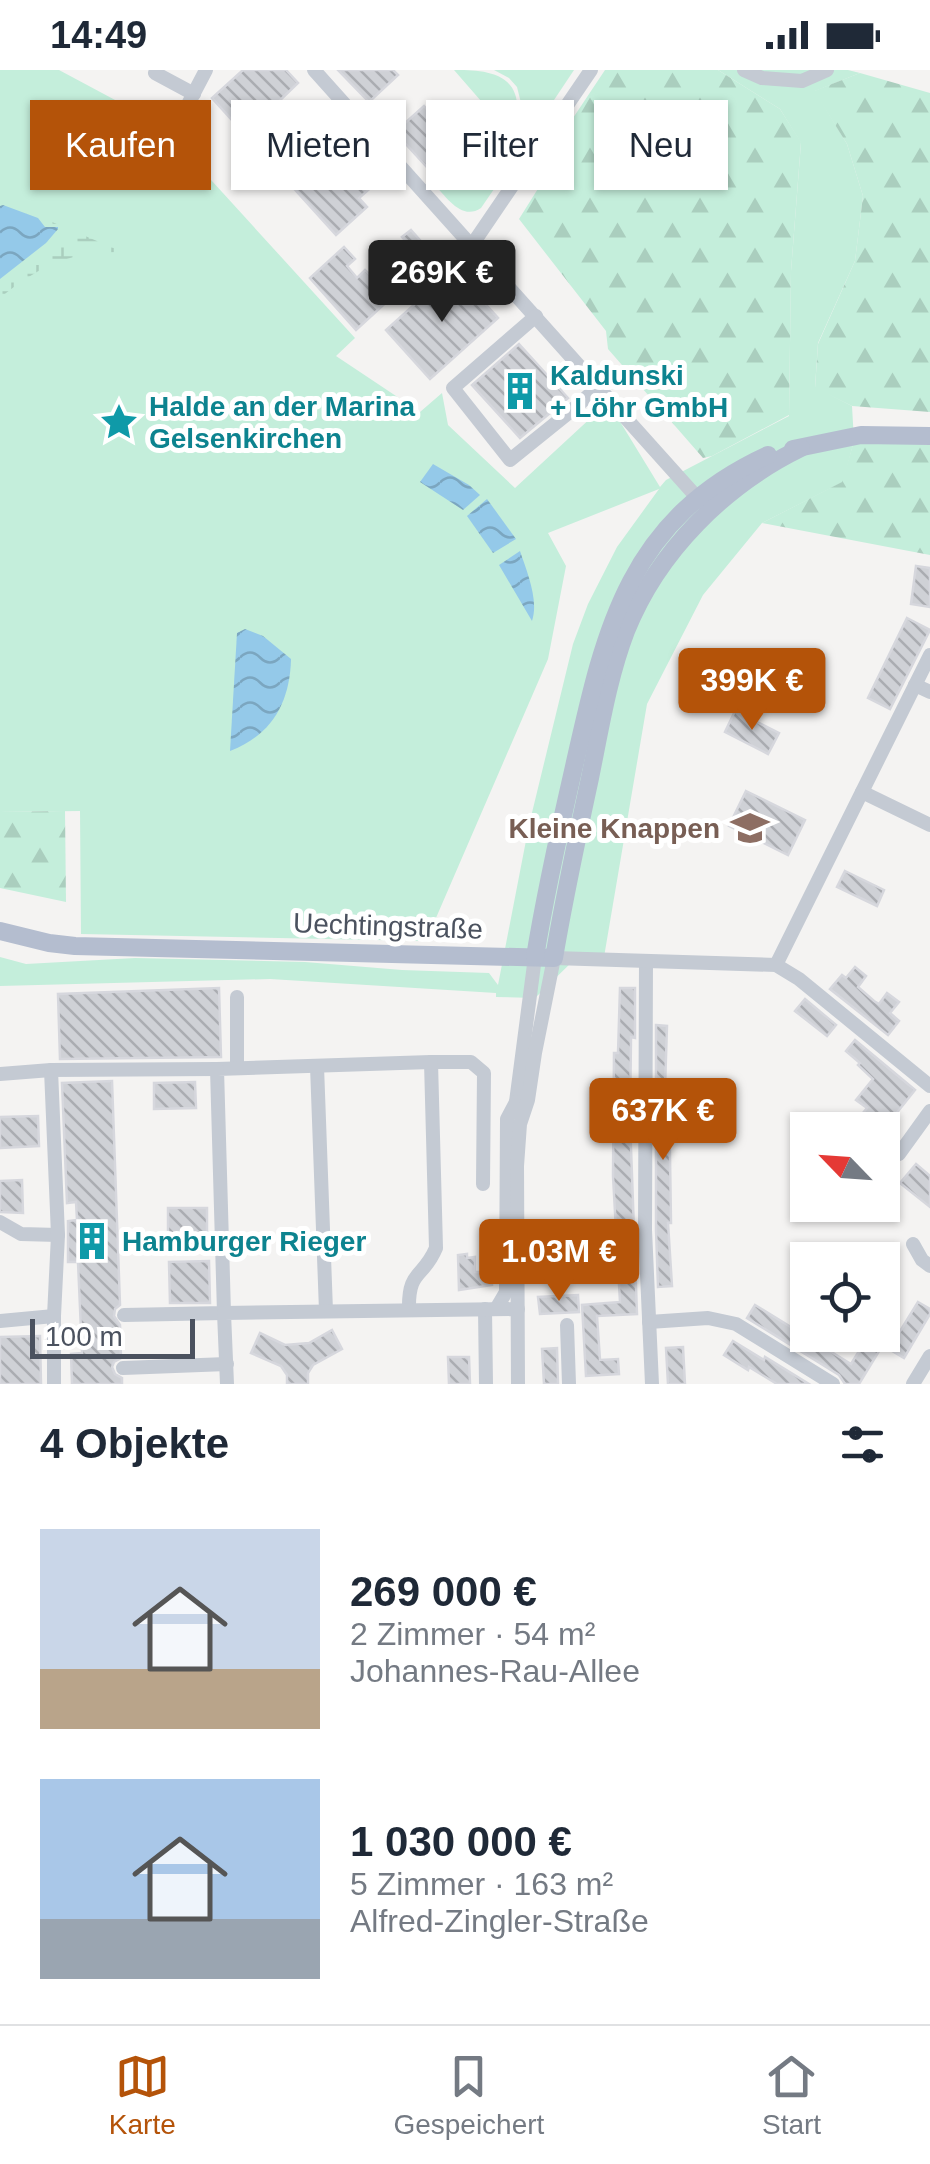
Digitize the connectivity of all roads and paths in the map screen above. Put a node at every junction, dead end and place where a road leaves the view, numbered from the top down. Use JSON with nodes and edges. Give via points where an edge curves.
{"nodes":[{"id":1,"x":206,"y":70,"type":"edge"},
{"id":2,"x":314,"y":70,"type":"edge"},
{"id":3,"x":591,"y":70,"type":"edge"},
{"id":4,"x":744,"y":70,"type":"edge"},
{"id":5,"x":826,"y":70,"type":"edge"},
{"id":6,"x":154,"y":73,"type":"dead end"},
{"id":7,"x":194,"y":94,"type":"junction"},
{"id":8,"x":191,"y":100,"type":"edge"},
{"id":9,"x":472,"y":245,"type":"junction"},
{"id":10,"x":536,"y":316,"type":"junction"},
{"id":11,"x":599,"y":386,"type":"junction"},
{"id":12,"x":930,"y":436,"type":"edge"},
{"id":13,"x":704,"y":505,"type":"junction"},
{"id":14,"x":930,"y":655,"type":"edge"},
{"id":15,"x":915,"y":685,"type":"junction"},
{"id":16,"x":930,"y":692,"type":"edge"},
{"id":17,"x":862,"y":792,"type":"junction"},
{"id":18,"x":930,"y":826,"type":"edge"},
{"id":19,"x":0,"y":931,"type":"edge"},
{"id":20,"x":544,"y":958,"type":"junction"},
{"id":21,"x":646,"y":961,"type":"junction"},
{"id":22,"x":776,"y":965,"type":"junction"},
{"id":23,"x":237,"y":997,"type":"dead end"},
{"id":24,"x":431,"y":1062,"type":"junction"},
{"id":25,"x":317,"y":1066,"type":"junction"},
{"id":26,"x":237,"y":1068,"type":"junction"},
{"id":27,"x":217,"y":1069,"type":"junction"},
{"id":28,"x":51,"y":1070,"type":"junction"},
{"id":29,"x":0,"y":1074,"type":"edge"},
{"id":30,"x":930,"y":1086,"type":"edge"},
{"id":31,"x":516,"y":1102,"type":"junction"},
{"id":32,"x":930,"y":1112,"type":"edge"},
{"id":33,"x":520,"y":1124,"type":"junction"},
{"id":34,"x":900,"y":1153,"type":"edge"},
{"id":35,"x":484,"y":1184,"type":"dead end"},
{"id":36,"x":0,"y":1222,"type":"edge"},
{"id":37,"x":58,"y":1235,"type":"junction"},
{"id":38,"x":913,"y":1244,"type":"dead end"},
{"id":39,"x":930,"y":1266,"type":"edge"},
{"id":40,"x":490,"y":1309,"type":"junction"},
{"id":41,"x":518,"y":1309,"type":"junction"},
{"id":42,"x":409,"y":1310,"type":"junction"},
{"id":43,"x":326,"y":1312,"type":"junction"},
{"id":44,"x":224,"y":1313,"type":"junction"},
{"id":45,"x":54,"y":1316,"type":"junction"},
{"id":46,"x":124,"y":1316,"type":"dead end"},
{"id":47,"x":0,"y":1321,"type":"edge"},
{"id":48,"x":649,"y":1322,"type":"junction"},
{"id":49,"x":567,"y":1325,"type":"dead end"},
{"id":50,"x":930,"y":1356,"type":"edge"},
{"id":51,"x":227,"y":1364,"type":"junction"},
{"id":52,"x":124,"y":1368,"type":"dead end"},
{"id":53,"x":54,"y":1384,"type":"edge"},
{"id":54,"x":228,"y":1384,"type":"edge"},
{"id":55,"x":486,"y":1384,"type":"edge"},
{"id":56,"x":518,"y":1384,"type":"edge"},
{"id":57,"x":569,"y":1384,"type":"edge"},
{"id":58,"x":652,"y":1384,"type":"edge"},
{"id":59,"x":834,"y":1384,"type":"edge"},
{"id":60,"x":913,"y":1384,"type":"edge"}],
"edges":[{"from":1,"to":7,"type":"street"},
{"from":2,"to":9,"type":"street"},
{"from":3,"to":9,"type":"street"},
{"from":4,"to":5,"type":"street","via":[[802,81]]},
{"from":6,"to":7,"type":"street"},
{"from":7,"to":8,"type":"street"},
{"from":9,"to":10,"type":"street"},
{"from":10,"to":11,"type":"street"},
{"from":10,"to":11,"type":"street","via":[[453,388],[510,460]]},
{"from":11,"to":13,"type":"street"},
{"from":12,"to":13,"type":"main road","via":[[861,436],[776,452],[721,480]]},
{"from":13,"to":20,"type":"main road","via":[[667,529],[609,628],[572,771]]},
{"from":14,"to":15,"type":"street"},
{"from":15,"to":16,"type":"street"},
{"from":15,"to":17,"type":"street"},
{"from":17,"to":18,"type":"street"},
{"from":17,"to":22,"type":"street"},
{"from":19,"to":20,"type":"main road","name":"Uechtingstraße","via":[[74,946]]},
{"from":20,"to":21,"type":"street","name":"Uechtingstraße"},
{"from":20,"to":31,"type":"street"},
{"from":20,"to":33,"type":"street"},
{"from":21,"to":22,"type":"street","name":"Uechtingstraße"},
{"from":21,"to":48,"type":"street"},
{"from":22,"to":30,"type":"street"},
{"from":23,"to":26,"type":"street"},
{"from":24,"to":25,"type":"street"},
{"from":24,"to":35,"type":"street","via":[[471,1062],[484,1073]]},
{"from":24,"to":42,"type":"street","via":[[436,1248],[413,1278]]},
{"from":25,"to":26,"type":"street"},
{"from":25,"to":43,"type":"street"},
{"from":26,"to":27,"type":"street"},
{"from":27,"to":28,"type":"street"},
{"from":27,"to":44,"type":"street"},
{"from":28,"to":29,"type":"street"},
{"from":28,"to":37,"type":"street"},
{"from":31,"to":33,"type":"street"},
{"from":31,"to":40,"type":"street","via":[[507,1120],[506,1292]]},
{"from":32,"to":34,"type":"street"},
{"from":33,"to":41,"type":"street"},
{"from":36,"to":37,"type":"street","via":[[22,1234]]},
{"from":37,"to":45,"type":"street"},
{"from":38,"to":39,"type":"street"},
{"from":40,"to":41,"type":"street"},
{"from":40,"to":42,"type":"street"},
{"from":40,"to":55,"type":"street"},
{"from":41,"to":56,"type":"street"},
{"from":42,"to":43,"type":"street"},
{"from":43,"to":44,"type":"street"},
{"from":44,"to":46,"type":"street"},
{"from":44,"to":51,"type":"street"},
{"from":45,"to":47,"type":"street"},
{"from":45,"to":53,"type":"street"},
{"from":48,"to":58,"type":"street"},
{"from":48,"to":59,"type":"street","via":[[708,1318],[736,1324]]},
{"from":49,"to":57,"type":"street"},
{"from":50,"to":60,"type":"street"},
{"from":51,"to":52,"type":"street"},
{"from":51,"to":54,"type":"street"}]}
